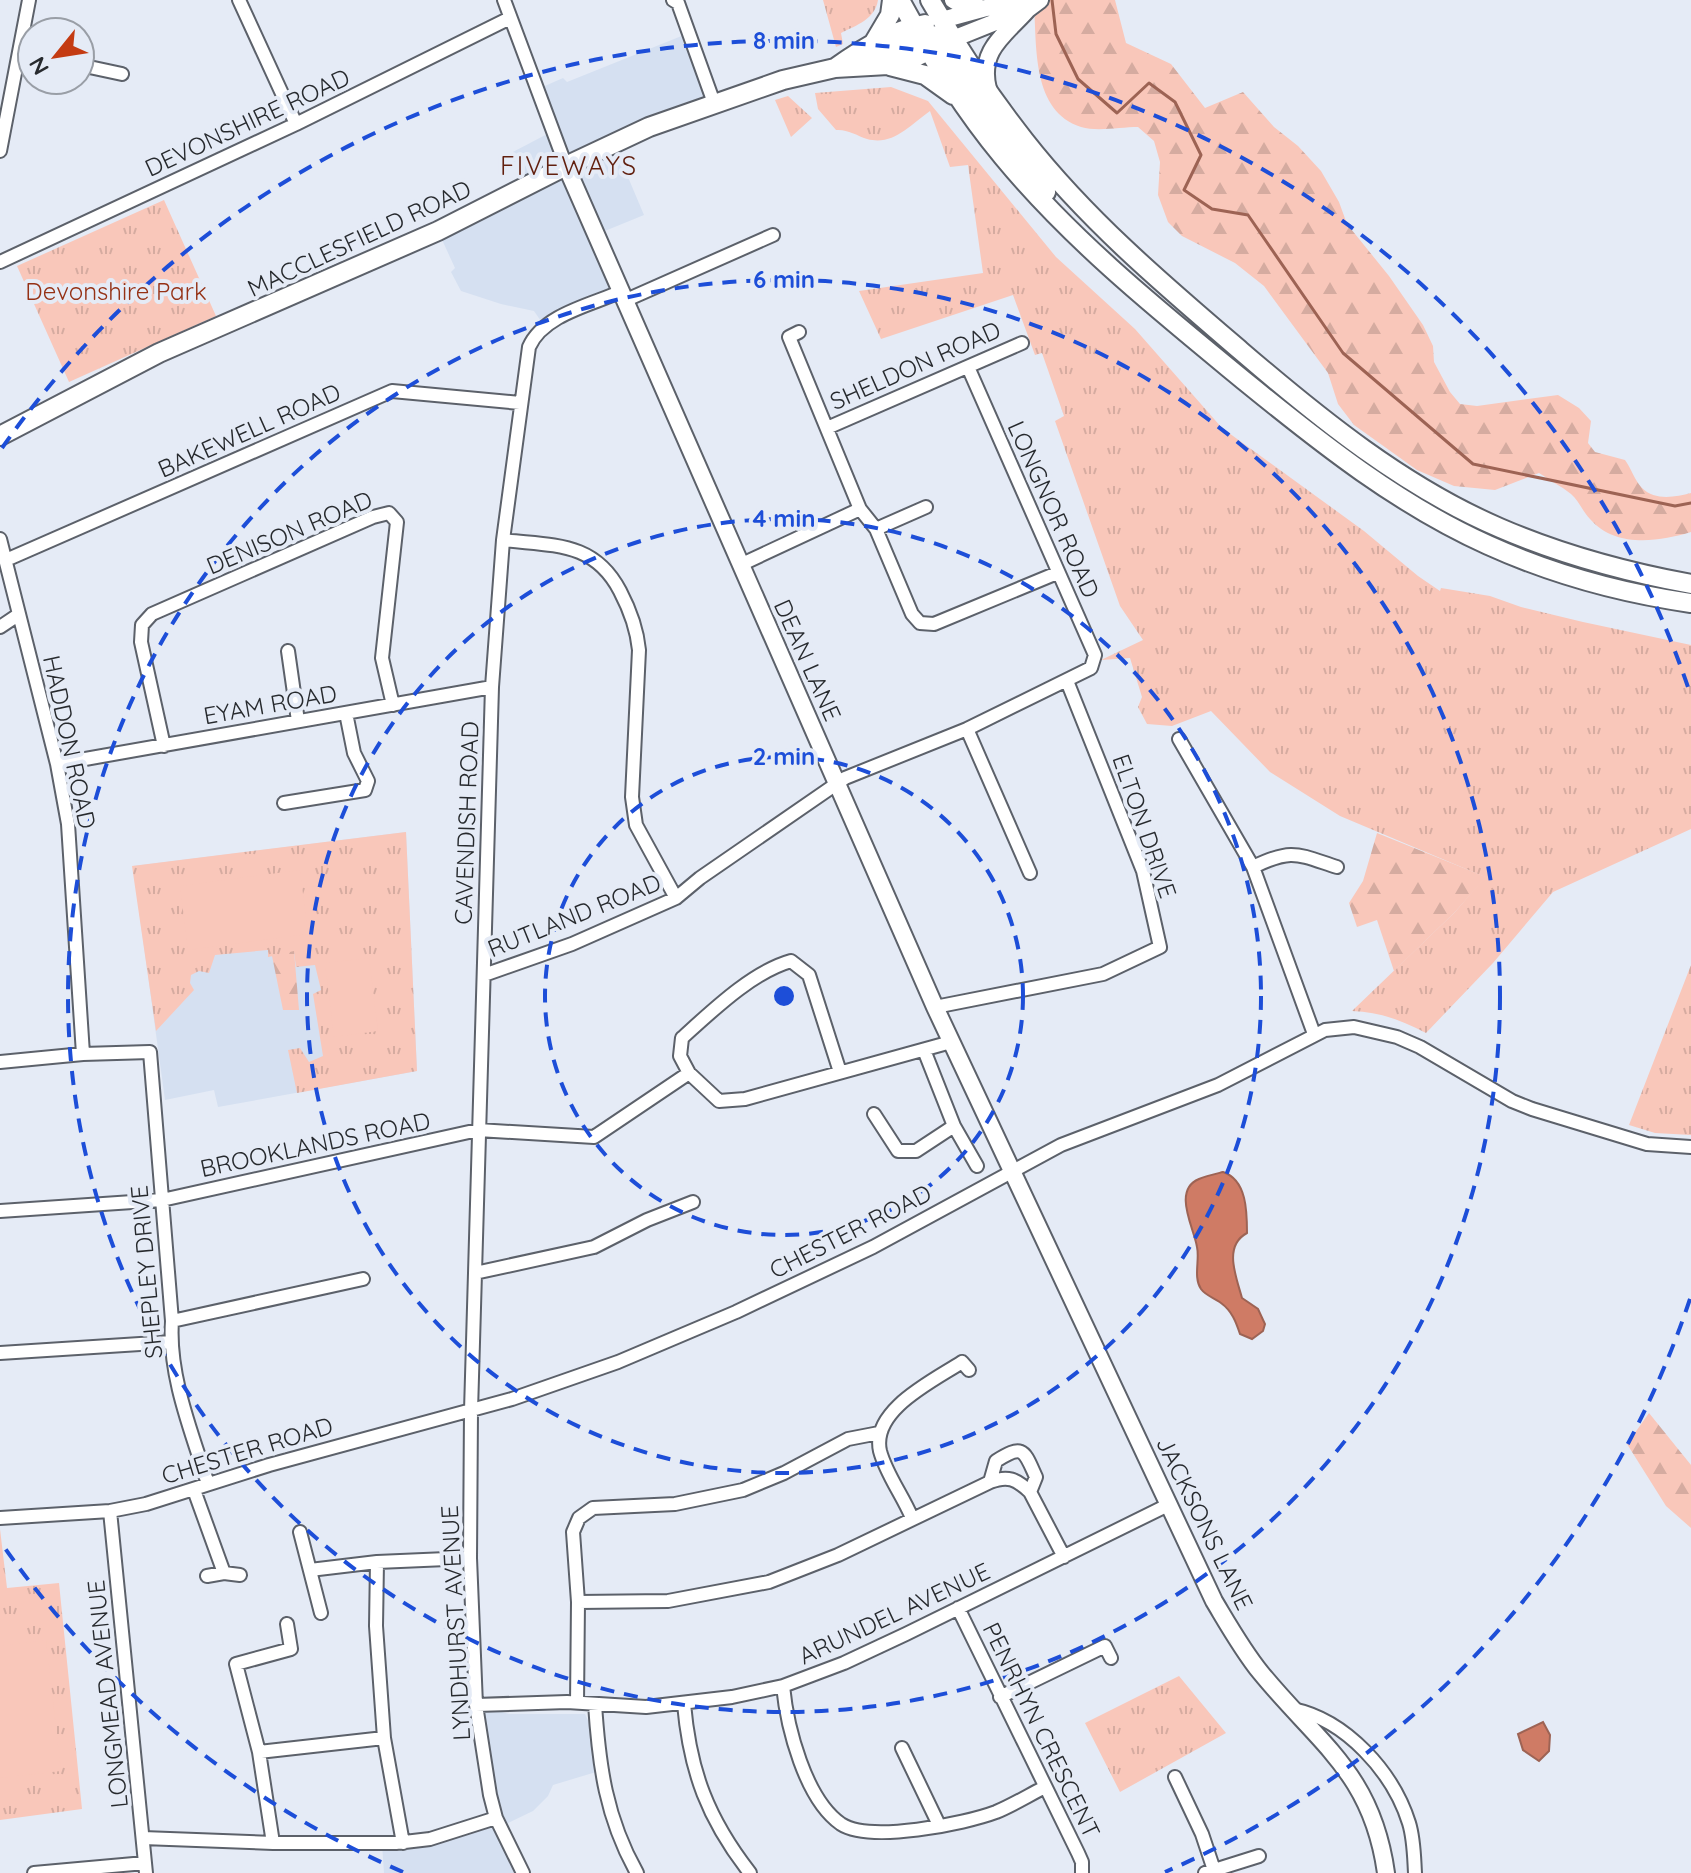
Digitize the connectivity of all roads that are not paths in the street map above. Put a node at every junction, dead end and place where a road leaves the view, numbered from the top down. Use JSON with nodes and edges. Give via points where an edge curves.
{"nodes":[{"id":1,"x":239,"y":0,"type":"edge"},
{"id":2,"x":504,"y":0,"type":"edge"},
{"id":3,"x":673,"y":0,"type":"edge"},
{"id":4,"x":892,"y":0,"type":"edge"},
{"id":5,"x":900,"y":0,"type":"edge"},
{"id":6,"x":916,"y":0,"type":"edge"},
{"id":7,"x":930,"y":0,"type":"edge"},
{"id":8,"x":953,"y":0,"type":"edge"},
{"id":9,"x":1034,"y":4,"type":"edge"},
{"id":10,"x":986,"y":8,"type":"junction"},
{"id":11,"x":510,"y":18,"type":"junction"},
{"id":12,"x":935,"y":34,"type":"junction"},
{"id":13,"x":872,"y":45,"type":"junction"},
{"id":14,"x":839,"y":65,"type":"junction"},
{"id":15,"x":888,"y":65,"type":"junction"},
{"id":16,"x":96,"y":68,"type":"edge"},
{"id":17,"x":122,"y":74,"type":"dead end"},
{"id":18,"x":988,"y":89,"type":"junction"},
{"id":19,"x":16,"y":91,"type":"edge"},
{"id":20,"x":714,"y":103,"type":"junction"},
{"id":21,"x":965,"y":105,"type":"junction"},
{"id":22,"x":296,"y":124,"type":"junction"},
{"id":23,"x":0,"y":151,"type":"edge"},
{"id":24,"x":566,"y":166,"type":"junction"},
{"id":25,"x":1067,"y":225,"type":"junction"},
{"id":26,"x":773,"y":235,"type":"dead end"},
{"id":27,"x":0,"y":262,"type":"edge"},
{"id":28,"x":622,"y":297,"type":"junction"},
{"id":29,"x":799,"y":332,"type":"dead end"},
{"id":30,"x":1022,"y":343,"type":"dead end"},
{"id":31,"x":968,"y":367,"type":"junction"},
{"id":32,"x":520,"y":403,"type":"junction"},
{"id":33,"x":827,"y":428,"type":"junction"},
{"id":34,"x":0,"y":436,"type":"edge"},
{"id":35,"x":926,"y":507,"type":"dead end"},
{"id":36,"x":860,"y":509,"type":"junction"},
{"id":37,"x":876,"y":529,"type":"junction"},
{"id":38,"x":0,"y":539,"type":"edge"},
{"id":39,"x":503,"y":540,"type":"junction"},
{"id":40,"x":6,"y":560,"type":"junction"},
{"id":41,"x":740,"y":565,"type":"junction"},
{"id":42,"x":1057,"y":573,"type":"junction"},
{"id":43,"x":1691,"y":584,"type":"edge"},
{"id":44,"x":1691,"y":603,"type":"edge"},
{"id":45,"x":18,"y":615,"type":"junction"},
{"id":46,"x":0,"y":627,"type":"edge"},
{"id":47,"x":288,"y":651,"type":"dead end"},
{"id":48,"x":1091,"y":668,"type":"joint"},
{"id":49,"x":1067,"y":681,"type":"junction"},
{"id":50,"x":492,"y":687,"type":"junction"},
{"id":51,"x":393,"y":705,"type":"junction"},
{"id":52,"x":346,"y":713,"type":"junction"},
{"id":53,"x":298,"y":721,"type":"junction"},
{"id":54,"x":967,"y":729,"type":"junction"},
{"id":55,"x":1179,"y":739,"type":"dead end"},
{"id":56,"x":164,"y":746,"type":"junction"},
{"id":57,"x":57,"y":764,"type":"junction"},
{"id":58,"x":836,"y":784,"type":"junction"},
{"id":59,"x":284,"y":803,"type":"dead end"},
{"id":60,"x":1253,"y":867,"type":"junction"},
{"id":61,"x":1337,"y":867,"type":"dead end"},
{"id":62,"x":1030,"y":873,"type":"dead end"},
{"id":63,"x":676,"y":898,"type":"junction"},
{"id":64,"x":484,"y":975,"type":"junction"},
{"id":65,"x":935,"y":1007,"type":"junction"},
{"id":66,"x":1314,"y":1034,"type":"junction"},
{"id":67,"x":951,"y":1042,"type":"junction"},
{"id":68,"x":924,"y":1050,"type":"junction"},
{"id":69,"x":83,"y":1054,"type":"junction"},
{"id":70,"x":0,"y":1062,"type":"edge"},
{"id":71,"x":840,"y":1072,"type":"junction"},
{"id":72,"x":689,"y":1073,"type":"junction"},
{"id":73,"x":874,"y":1114,"type":"dead end"},
{"id":74,"x":954,"y":1126,"type":"junction"},
{"id":75,"x":478,"y":1130,"type":"junction"},
{"id":76,"x":1691,"y":1147,"type":"edge"},
{"id":77,"x":977,"y":1166,"type":"dead end"},
{"id":78,"x":1011,"y":1171,"type":"junction"},
{"id":79,"x":162,"y":1200,"type":"junction"},
{"id":80,"x":693,"y":1202,"type":"dead end"},
{"id":81,"x":0,"y":1211,"type":"edge"},
{"id":82,"x":475,"y":1273,"type":"junction"},
{"id":83,"x":363,"y":1279,"type":"dead end"},
{"id":84,"x":172,"y":1321,"type":"junction"},
{"id":85,"x":171,"y":1342,"type":"junction"},
{"id":86,"x":0,"y":1353,"type":"edge"},
{"id":87,"x":963,"y":1361,"type":"dead end"},
{"id":88,"x":471,"y":1411,"type":"junction"},
{"id":89,"x":879,"y":1433,"type":"junction"},
{"id":90,"x":990,"y":1482,"type":"junction"},
{"id":91,"x":208,"y":1484,"type":"junction"},
{"id":92,"x":194,"y":1490,"type":"junction"},
{"id":93,"x":1030,"y":1492,"type":"junction"},
{"id":94,"x":1170,"y":1504,"type":"junction"},
{"id":95,"x":110,"y":1511,"type":"junction"},
{"id":96,"x":0,"y":1518,"type":"edge"},
{"id":97,"x":912,"y":1518,"type":"junction"},
{"id":98,"x":300,"y":1532,"type":"dead end"},
{"id":99,"x":1064,"y":1557,"type":"junction"},
{"id":100,"x":470,"y":1558,"type":"junction"},
{"id":101,"x":377,"y":1562,"type":"junction"},
{"id":102,"x":310,"y":1570,"type":"junction"},
{"id":103,"x":224,"y":1573,"type":"junction"},
{"id":104,"x":240,"y":1575,"type":"dead end"},
{"id":105,"x":207,"y":1576,"type":"dead end"},
{"id":106,"x":578,"y":1602,"type":"junction"},
{"id":107,"x":958,"y":1608,"type":"junction"},
{"id":108,"x":321,"y":1613,"type":"dead end"},
{"id":109,"x":287,"y":1624,"type":"dead end"},
{"id":110,"x":1111,"y":1658,"type":"dead end"},
{"id":111,"x":783,"y":1686,"type":"junction"},
{"id":112,"x":1000,"y":1697,"type":"junction"},
{"id":113,"x":577,"y":1703,"type":"junction"},
{"id":114,"x":595,"y":1704,"type":"junction"},
{"id":115,"x":684,"y":1704,"type":"junction"},
{"id":116,"x":476,"y":1705,"type":"junction"},
{"id":117,"x":1293,"y":1709,"type":"junction"},
{"id":118,"x":384,"y":1738,"type":"junction"},
{"id":119,"x":902,"y":1748,"type":"dead end"},
{"id":120,"x":259,"y":1752,"type":"junction"},
{"id":121,"x":1175,"y":1777,"type":"dead end"},
{"id":122,"x":1045,"y":1787,"type":"junction"},
{"id":123,"x":496,"y":1818,"type":"junction"},
{"id":124,"x":939,"y":1825,"type":"junction"},
{"id":125,"x":143,"y":1838,"type":"junction"},
{"id":126,"x":273,"y":1843,"type":"junction"},
{"id":127,"x":403,"y":1843,"type":"junction"},
{"id":128,"x":1259,"y":1856,"type":"dead end"},
{"id":129,"x":146,"y":1868,"type":"edge"},
{"id":130,"x":1209,"y":1872,"type":"edge"},
{"id":131,"x":34,"y":1873,"type":"edge"},
{"id":132,"x":523,"y":1873,"type":"edge"},
{"id":133,"x":637,"y":1873,"type":"edge"},
{"id":134,"x":750,"y":1873,"type":"edge"},
{"id":135,"x":1082,"y":1873,"type":"edge"},
{"id":136,"x":1386,"y":1873,"type":"edge"},
{"id":137,"x":1415,"y":1873,"type":"edge"}],
"edges":[{"from":1,"to":22,"type":"street"},
{"from":2,"to":11,"type":"street"},
{"from":3,"to":20,"type":"street"},
{"from":4,"to":13,"type":"highway","via":[[890,15]]},
{"from":5,"to":12,"type":"highway"},
{"from":6,"to":12,"type":"highway"},
{"from":7,"to":12,"type":"highway"},
{"from":8,"to":10,"type":"main road","via":[[973,9]]},
{"from":9,"to":10,"type":"main road","name":"MACCLESFIELD ROAD"},
{"from":9,"to":12,"type":"main road","name":"MACCLESFIELD ROAD"},
{"from":9,"to":18,"type":"main road","via":[[990,49],[985,65]]},
{"from":10,"to":12,"type":"main road","name":"MACCLESFIELD ROAD"},
{"from":11,"to":22,"type":"street","name":"DEVONSHIRE ROAD"},
{"from":11,"to":24,"type":"street"},
{"from":12,"to":13,"type":"highway","name":"MACCLESFIELD ROAD"},
{"from":12,"to":14,"type":"highway"},
{"from":12,"to":15,"type":"highway","name":"MACCLESFIELD ROAD"},
{"from":12,"to":18,"type":"highway"},
{"from":12,"to":21,"type":"highway"},
{"from":12,"to":25,"type":"highway"},
{"from":13,"to":14,"type":"highway","name":"MACCLESFIELD ROAD"},
{"from":14,"to":15,"type":"highway","name":"MACCLESFIELD ROAD"},
{"from":14,"to":20,"type":"highway","name":"MACCLESFIELD ROAD"},
{"from":15,"to":21,"type":"highway","via":[[932,79]]},
{"from":16,"to":17,"type":"street"},
{"from":18,"to":43,"type":"highway","via":[[1025,141],[1109,233],[1265,372],[1356,442],[1430,491],[1499,527],[1605,564]]},
{"from":19,"to":23,"type":"street"},
{"from":20,"to":24,"type":"highway","name":"MACCLESFIELD ROAD"},
{"from":21,"to":25,"type":"highway","via":[[1002,156]]},
{"from":22,"to":27,"type":"street","name":"DEVONSHIRE ROAD"},
{"from":24,"to":28,"type":"main road","name":"DEAN LANE"},
{"from":24,"to":34,"type":"highway","name":"MACCLESFIELD ROAD","via":[[425,237],[159,353]]},
{"from":25,"to":44,"type":"highway","via":[[1208,351],[1396,495],[1487,545],[1537,565],[1600,585]]},
{"from":26,"to":28,"type":"street"},
{"from":28,"to":32,"type":"street","name":"CAVENDISH ROAD","via":[[554,320],[537,333],[526,358]]},
{"from":28,"to":41,"type":"main road","name":"DEAN LANE"},
{"from":29,"to":33,"type":"street","via":[[789,337]]},
{"from":30,"to":31,"type":"street","name":"SHELDON ROAD"},
{"from":31,"to":33,"type":"street","name":"SHELDON ROAD"},
{"from":31,"to":42,"type":"street","name":"LONGNOR ROAD"},
{"from":32,"to":39,"type":"street","name":"CAVENDISH ROAD"},
{"from":32,"to":40,"type":"street","name":"BAKEWELL ROAD","via":[[392,391]]},
{"from":33,"to":36,"type":"street"},
{"from":35,"to":37,"type":"street"},
{"from":36,"to":37,"type":"street"},
{"from":36,"to":41,"type":"street"},
{"from":37,"to":42,"type":"street","via":[[920,623],[934,624]]},
{"from":38,"to":40,"type":"street","name":"HADDON ROAD"},
{"from":39,"to":50,"type":"street","name":"CAVENDISH ROAD"},
{"from":39,"to":63,"type":"street","via":[[590,556],[611,575],[624,599],[639,650],[632,797],[636,825]]},
{"from":40,"to":45,"type":"street","name":"HADDON ROAD"},
{"from":41,"to":58,"type":"main road","name":"DEAN LANE"},
{"from":42,"to":48,"type":"street","name":"LONGNOR ROAD","via":[[1095,655]]},
{"from":45,"to":46,"type":"street"},
{"from":45,"to":57,"type":"street","name":"HADDON ROAD"},
{"from":47,"to":53,"type":"street"},
{"from":48,"to":49,"type":"street","name":"RUTLAND ROAD"},
{"from":49,"to":54,"type":"street","name":"RUTLAND ROAD"},
{"from":49,"to":65,"type":"street","name":"ELTON DRIVE","via":[[1143,871],[1160,947],[1103,974]]},
{"from":50,"to":51,"type":"street","name":"EYAM ROAD"},
{"from":50,"to":64,"type":"street","name":"CAVENDISH ROAD"},
{"from":51,"to":52,"type":"street","name":"EYAM ROAD"},
{"from":51,"to":56,"type":"street","name":"DENISON ROAD","via":[[382,658],[397,522],[389,513],[152,614],[142,625],[141,642]]},
{"from":52,"to":53,"type":"street","name":"EYAM ROAD"},
{"from":52,"to":59,"type":"street","via":[[354,753],[368,781],[365,790]]},
{"from":53,"to":56,"type":"street","name":"EYAM ROAD"},
{"from":54,"to":58,"type":"street","name":"RUTLAND ROAD"},
{"from":54,"to":62,"type":"street"},
{"from":55,"to":60,"type":"street"},
{"from":56,"to":57,"type":"street","name":"EYAM ROAD"},
{"from":57,"to":69,"type":"street","name":"HADDON ROAD","via":[[68,824]]},
{"from":58,"to":63,"type":"street","name":"RUTLAND ROAD"},
{"from":58,"to":65,"type":"main road","name":"DEAN LANE"},
{"from":60,"to":61,"type":"street","via":[[1286,853]]},
{"from":60,"to":66,"type":"street"},
{"from":63,"to":64,"type":"street","name":"RUTLAND ROAD"},
{"from":64,"to":75,"type":"street","name":"CAVENDISH ROAD"},
{"from":65,"to":67,"type":"main road","name":"DEAN LANE"},
{"from":66,"to":76,"type":"street","name":"CHESTER ROAD","via":[[1354,1027],[1376,1031],[1420,1047],[1532,1109],[1647,1144]]},
{"from":66,"to":78,"type":"street","name":"CHESTER ROAD","via":[[1218,1085],[1061,1145]]},
{"from":67,"to":68,"type":"street"},
{"from":67,"to":78,"type":"main road","name":"DEAN LANE"},
{"from":68,"to":71,"type":"street"},
{"from":68,"to":74,"type":"street"},
{"from":69,"to":70,"type":"street"},
{"from":69,"to":79,"type":"street","name":"SHEPLEY DRIVE","via":[[150,1052]]},
{"from":71,"to":72,"type":"street","via":[[745,1099],[719,1101]]},
{"from":71,"to":72,"type":"street","via":[[809,975],[791,961],[764,972],[682,1038],[680,1056]]},
{"from":72,"to":75,"type":"street","name":"BROOKLANDS ROAD","via":[[594,1137]]},
{"from":73,"to":74,"type":"street","via":[[898,1151],[916,1151]]},
{"from":74,"to":77,"type":"street"},
{"from":75,"to":79,"type":"street","name":"BROOKLANDS ROAD"},
{"from":75,"to":82,"type":"street","name":"CAVENDISH ROAD"},
{"from":78,"to":88,"type":"street","name":"CHESTER ROAD","via":[[873,1247],[736,1312],[618,1362]]},
{"from":78,"to":94,"type":"main road","name":"JACKSONS LANE"},
{"from":79,"to":81,"type":"street","name":"BROOKLANDS ROAD"},
{"from":79,"to":84,"type":"street","name":"SHEPLEY DRIVE"},
{"from":80,"to":82,"type":"street","via":[[594,1247]]},
{"from":82,"to":88,"type":"street","name":"CAVENDISH ROAD"},
{"from":83,"to":84,"type":"street"},
{"from":84,"to":85,"type":"street","name":"SHEPLEY DRIVE"},
{"from":85,"to":86,"type":"street"},
{"from":85,"to":91,"type":"street","name":"SHEPLEY DRIVE"},
{"from":87,"to":89,"type":"street","via":[[894,1409]]},
{"from":88,"to":91,"type":"street","name":"CHESTER ROAD"},
{"from":88,"to":100,"type":"street","name":"LYNDHURST AVENUE"},
{"from":89,"to":97,"type":"street","via":[[886,1466]]},
{"from":89,"to":106,"type":"street","via":[[848,1439],[743,1490],[675,1504],[593,1508],[579,1518],[573,1532]]},
{"from":90,"to":93,"type":"street","via":[[1003,1477],[1018,1480]]},
{"from":90,"to":93,"type":"street","via":[[996,1461],[1022,1451],[1036,1477]]},
{"from":90,"to":97,"type":"street"},
{"from":91,"to":92,"type":"street","name":"CHESTER ROAD"},
{"from":92,"to":95,"type":"street","name":"CHESTER ROAD"},
{"from":92,"to":103,"type":"street"},
{"from":93,"to":99,"type":"street"},
{"from":94,"to":99,"type":"street","name":"ARUNDEL AVENUE"},
{"from":94,"to":117,"type":"main road","name":"JACKSONS LANE","via":[[1238,1642]]},
{"from":95,"to":96,"type":"street","name":"CHESTER ROAD"},
{"from":95,"to":125,"type":"street","name":"LONGMEAD AVENUE"},
{"from":97,"to":106,"type":"street","via":[[769,1582],[668,1601]]},
{"from":98,"to":102,"type":"street"},
{"from":99,"to":107,"type":"street","name":"ARUNDEL AVENUE"},
{"from":100,"to":101,"type":"street"},
{"from":100,"to":116,"type":"street","name":"LYNDHURST AVENUE"},
{"from":101,"to":102,"type":"street"},
{"from":101,"to":118,"type":"street"},
{"from":102,"to":108,"type":"street"},
{"from":103,"to":104,"type":"street"},
{"from":103,"to":105,"type":"street"},
{"from":106,"to":113,"type":"street"},
{"from":107,"to":111,"type":"street","name":"ARUNDEL AVENUE"},
{"from":107,"to":112,"type":"street","name":"PENRHYN CRESCENT"},
{"from":109,"to":120,"type":"street","via":[[292,1655],[236,1664]]},
{"from":110,"to":112,"type":"street","via":[[1105,1646]]},
{"from":111,"to":115,"type":"street","name":"ARUNDEL AVENUE"},
{"from":111,"to":124,"type":"street","via":[[786,1714],[808,1777],[826,1810],[841,1824],[884,1833]]},
{"from":112,"to":122,"type":"street","name":"PENRHYN CRESCENT"},
{"from":113,"to":114,"type":"street","name":"ARUNDEL AVENUE"},
{"from":113,"to":116,"type":"street","name":"ARUNDEL AVENUE"},
{"from":114,"to":115,"type":"street","name":"ARUNDEL AVENUE"},
{"from":114,"to":133,"type":"street","via":[[604,1790]]},
{"from":115,"to":134,"type":"street","via":[[688,1745],[704,1797],[718,1829]]},
{"from":116,"to":123,"type":"street","name":"LYNDHURST AVENUE"},
{"from":117,"to":136,"type":"main road","name":"JACKSONS LANE","via":[[1361,1792]]},
{"from":117,"to":137,"type":"street","via":[[1334,1725],[1376,1763],[1410,1826]]},
{"from":118,"to":120,"type":"street"},
{"from":118,"to":127,"type":"street"},
{"from":119,"to":124,"type":"street"},
{"from":120,"to":126,"type":"street"},
{"from":121,"to":130,"type":"street","via":[[1202,1834]]},
{"from":122,"to":124,"type":"street","via":[[995,1812]]},
{"from":122,"to":135,"type":"street","name":"PENRHYN CRESCENT","via":[[1078,1853]]},
{"from":123,"to":127,"type":"street"},
{"from":123,"to":132,"type":"street","name":"LYNDHURST AVENUE"},
{"from":125,"to":126,"type":"street"},
{"from":125,"to":129,"type":"street","name":"LONGMEAD AVENUE"},
{"from":126,"to":127,"type":"street"},
{"from":128,"to":130,"type":"street"},
{"from":129,"to":131,"type":"street"}]}
